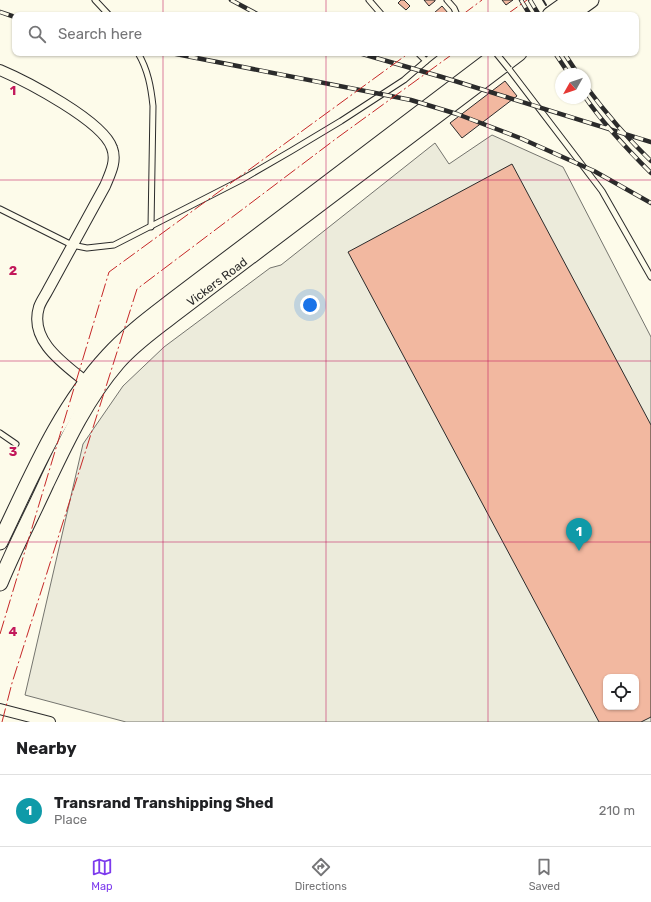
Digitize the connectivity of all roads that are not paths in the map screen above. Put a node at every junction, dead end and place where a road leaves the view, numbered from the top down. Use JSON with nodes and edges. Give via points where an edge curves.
{"nodes":[{"id":1,"x":95,"y":0,"type":"edge"},
{"id":2,"x":369,"y":0,"type":"edge"},
{"id":3,"x":448,"y":0,"type":"edge"},
{"id":4,"x":571,"y":0,"type":"edge"},
{"id":5,"x":592,"y":0,"type":"edge"},
{"id":6,"x":106,"y":12,"type":"edge"},
{"id":7,"x":379,"y":12,"type":"edge"},
{"id":8,"x":456,"y":12,"type":"edge"},
{"id":9,"x":554,"y":12,"type":"edge"},
{"id":10,"x":574,"y":12,"type":"edge"},
{"id":11,"x":140,"y":56,"type":"edge"},
{"id":12,"x":421,"y":56,"type":"edge"},
{"id":13,"x":432,"y":56,"type":"edge"},
{"id":14,"x":493,"y":56,"type":"edge"},
{"id":15,"x":499,"y":56,"type":"edge"},
{"id":16,"x":515,"y":56,"type":"edge"},
{"id":17,"x":426,"y":61,"type":"junction"},
{"id":18,"x":0,"y":70,"type":"edge"},
{"id":19,"x":0,"y":209,"type":"edge"},
{"id":20,"x":151,"y":227,"type":"junction"},
{"id":21,"x":72,"y":245,"type":"junction"},
{"id":22,"x":651,"y":277,"type":"edge"},
{"id":23,"x":91,"y":386,"type":"junction"},
{"id":24,"x":0,"y":434,"type":"edge"},
{"id":25,"x":16,"y":444,"type":"dead end"},
{"id":26,"x":0,"y":542,"type":"edge"},
{"id":27,"x":0,"y":583,"type":"edge"},
{"id":28,"x":0,"y":709,"type":"edge"},
{"id":29,"x":50,"y":722,"type":"edge"}],
"edges":[{"from":1,"to":6,"type":"lane"},
{"from":2,"to":7,"type":"lane"},
{"from":3,"to":8,"type":"lane"},
{"from":4,"to":9,"type":"main road"},
{"from":5,"to":10,"type":"main road"},
{"from":11,"to":20,"type":"lane","via":[[150,82],[153,106]]},
{"from":12,"to":17,"type":"lane"},
{"from":13,"to":17,"type":"lane"},
{"from":14,"to":23,"type":"main road","name":"Vickers Road","via":[[145,323],[108,356]]},
{"from":15,"to":22,"type":"lane","bridge":true,"via":[[602,191]]},
{"from":16,"to":23,"type":"main road","name":"Vickers Road","via":[[145,337]]},
{"from":17,"to":20,"type":"lane","via":[[404,80],[329,128],[241,180]]},
{"from":18,"to":21,"type":"street","via":[[40,90],[86,119],[105,136],[112,147],[112,169]]},
{"from":19,"to":21,"type":"lane"},
{"from":20,"to":21,"type":"lane","via":[[114,245],[87,248]]},
{"from":21,"to":23,"type":"street","via":[[39,308],[39,328],[42,338],[52,352]]},
{"from":23,"to":26,"type":"main road","name":"Vickers Road","via":[[75,399],[53,436]]},
{"from":23,"to":27,"type":"main road","name":"Vickers Road","via":[[80,417]]},
{"from":24,"to":25,"type":"lane"},
{"from":28,"to":29,"type":"street"}]}
